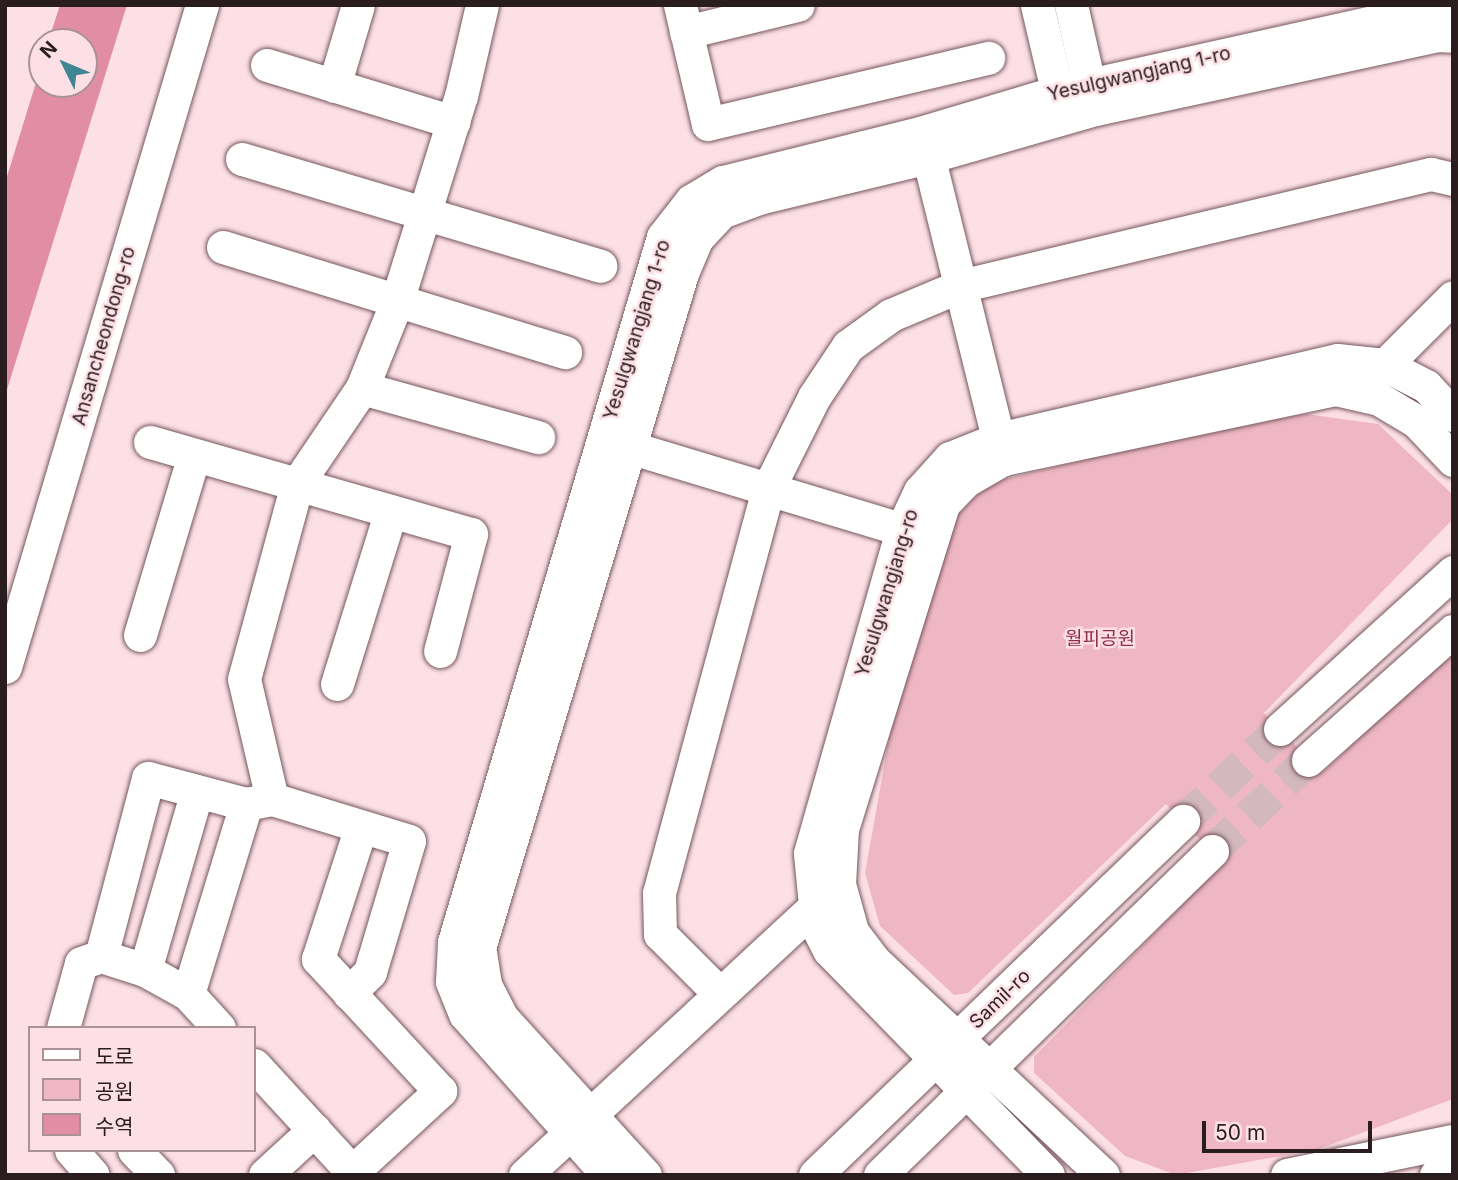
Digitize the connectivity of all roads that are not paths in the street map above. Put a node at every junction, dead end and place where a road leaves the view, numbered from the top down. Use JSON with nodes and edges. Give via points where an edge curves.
{"nodes":[{"id":1,"x":202,"y":5,"type":"edge"},
{"id":2,"x":358,"y":5,"type":"edge"},
{"id":3,"x":482,"y":5,"type":"edge"},
{"id":4,"x":798,"y":5,"type":"edge"},
{"id":5,"x":1037,"y":5,"type":"edge"},
{"id":6,"x":1071,"y":5,"type":"edge"},
{"id":7,"x":1451,"y":5,"type":"edge"},
{"id":8,"x":683,"y":19,"type":"edge"},
{"id":9,"x":1453,"y":36,"type":"edge"},
{"id":10,"x":988,"y":58,"type":"dead end"},
{"id":11,"x":267,"y":65,"type":"dead end"},
{"id":12,"x":334,"y":86,"type":"junction"},
{"id":13,"x":1076,"y":100,"type":"junction"},
{"id":14,"x":453,"y":122,"type":"junction"},
{"id":15,"x":925,"y":144,"type":"junction"},
{"id":16,"x":242,"y":159,"type":"dead end"},
{"id":17,"x":1453,"y":179,"type":"edge"},
{"id":18,"x":425,"y":214,"type":"junction"},
{"id":19,"x":223,"y":247,"type":"dead end"},
{"id":20,"x":600,"y":266,"type":"dead end"},
{"id":21,"x":960,"y":286,"type":"junction"},
{"id":22,"x":1453,"y":297,"type":"edge"},
{"id":23,"x":397,"y":301,"type":"junction"},
{"id":24,"x":565,"y":352,"type":"dead end"},
{"id":25,"x":1385,"y":365,"type":"junction"},
{"id":26,"x":362,"y":388,"type":"junction"},
{"id":27,"x":1357,"y":394,"type":"junction"},
{"id":28,"x":1453,"y":415,"type":"edge"},
{"id":29,"x":538,"y":437,"type":"dead end"},
{"id":30,"x":150,"y":442,"type":"dead end"},
{"id":31,"x":616,"y":443,"type":"junction"},
{"id":32,"x":1000,"y":449,"type":"junction"},
{"id":33,"x":194,"y":455,"type":"junction"},
{"id":34,"x":1453,"y":460,"type":"edge"},
{"id":35,"x":297,"y":484,"type":"junction"},
{"id":36,"x":768,"y":489,"type":"junction"},
{"id":37,"x":391,"y":511,"type":"junction"},
{"id":38,"x":917,"y":534,"type":"junction"},
{"id":39,"x":1453,"y":572,"type":"edge"},
{"id":40,"x":1453,"y":631,"type":"edge"},
{"id":41,"x":140,"y":635,"type":"dead end"},
{"id":42,"x":440,"y":651,"type":"dead end"},
{"id":43,"x":5,"y":667,"type":"edge"},
{"id":44,"x":337,"y":684,"type":"dead end"},
{"id":45,"x":1280,"y":729,"type":"tunnel mouth"},
{"id":46,"x":1308,"y":760,"type":"tunnel mouth"},
{"id":47,"x":197,"y":791,"type":"junction"},
{"id":48,"x":259,"y":802,"type":"junction"},
{"id":49,"x":1182,"y":821,"type":"tunnel mouth"},
{"id":50,"x":361,"y":827,"type":"junction"},
{"id":51,"x":1212,"y":851,"type":"tunnel mouth"},
{"id":52,"x":827,"y":895,"type":"junction"},
{"id":53,"x":101,"y":956,"type":"junction"},
{"id":54,"x":145,"y":970,"type":"junction"},
{"id":55,"x":349,"y":993,"type":"junction"},
{"id":56,"x":188,"y":994,"type":"junction"},
{"id":57,"x":720,"y":994,"type":"junction"},
{"id":58,"x":64,"y":1026,"type":"edge"},
{"id":59,"x":217,"y":1026,"type":"edge"},
{"id":60,"x":945,"y":1052,"type":"junction"},
{"id":61,"x":256,"y":1067,"type":"edge"},
{"id":62,"x":976,"y":1083,"type":"junction"},
{"id":63,"x":581,"y":1124,"type":"junction"},
{"id":64,"x":314,"y":1130,"type":"junction"},
{"id":65,"x":1453,"y":1141,"type":"edge"},
{"id":66,"x":73,"y":1152,"type":"edge"},
{"id":67,"x":136,"y":1152,"type":"edge"},
{"id":68,"x":1453,"y":1171,"type":"edge"},
{"id":69,"x":354,"y":1173,"type":"edge"},
{"id":70,"x":93,"y":1175,"type":"edge"},
{"id":71,"x":158,"y":1175,"type":"edge"},
{"id":72,"x":265,"y":1175,"type":"edge"},
{"id":73,"x":525,"y":1175,"type":"edge"},
{"id":74,"x":608,"y":1175,"type":"edge"},
{"id":75,"x":645,"y":1175,"type":"edge"},
{"id":76,"x":816,"y":1175,"type":"edge"},
{"id":77,"x":880,"y":1175,"type":"edge"},
{"id":78,"x":1048,"y":1175,"type":"edge"},
{"id":79,"x":1103,"y":1175,"type":"edge"},
{"id":80,"x":1287,"y":1175,"type":"edge"},
{"id":81,"x":1436,"y":1175,"type":"edge"}],
"edges":[{"from":1,"to":43,"type":"street","name":"Ansancheondong-ro"},
{"from":2,"to":12,"type":"street"},
{"from":3,"to":14,"type":"street"},
{"from":4,"to":8,"type":"street"},
{"from":5,"to":13,"type":"street"},
{"from":6,"to":13,"type":"street"},
{"from":7,"to":13,"type":"street","name":"Yesulgwangjang 1-ro"},
{"from":8,"to":10,"type":"street","via":[[708,124]]},
{"from":9,"to":13,"type":"street","name":"Yesulgwangjang 1-ro","via":[[1436,35]]},
{"from":11,"to":12,"type":"street"},
{"from":12,"to":14,"type":"street"},
{"from":13,"to":15,"type":"street","name":"Yesulgwangjang 1-ro"},
{"from":14,"to":18,"type":"street"},
{"from":15,"to":21,"type":"street"},
{"from":15,"to":31,"type":"street","name":"Yesulgwangjang 1-ro","via":[[722,212],[697,238]]},
{"from":16,"to":18,"type":"street"},
{"from":17,"to":21,"type":"street","via":[[1431,174]]},
{"from":18,"to":20,"type":"street"},
{"from":18,"to":23,"type":"street"},
{"from":19,"to":23,"type":"street"},
{"from":21,"to":32,"type":"street"},
{"from":21,"to":36,"type":"street","via":[[891,314],[848,346],[814,397]]},
{"from":22,"to":25,"type":"street"},
{"from":23,"to":24,"type":"street"},
{"from":23,"to":26,"type":"street"},
{"from":25,"to":27,"type":"street"},
{"from":25,"to":28,"type":"street","name":"Yesulgwangjang-ro","via":[[1426,386]]},
{"from":25,"to":32,"type":"street","name":"Yesulgwangjang-ro","via":[[1337,360]]},
{"from":26,"to":29,"type":"street"},
{"from":26,"to":35,"type":"street"},
{"from":27,"to":32,"type":"street","name":"Yesulgwangjang-ro","via":[[1335,389]]},
{"from":27,"to":34,"type":"street","name":"Yesulgwangjang-ro","via":[[1379,399],[1416,421]]},
{"from":30,"to":33,"type":"street"},
{"from":31,"to":36,"type":"street"},
{"from":31,"to":63,"type":"street","name":"Yesulgwangjang 1-ro","via":[[479,948],[485,984],[502,1017]]},
{"from":32,"to":38,"type":"street","name":"Yesulgwangjang-ro","via":[[950,458],[920,491]]},
{"from":33,"to":35,"type":"street"},
{"from":33,"to":41,"type":"street"},
{"from":35,"to":37,"type":"street"},
{"from":35,"to":48,"type":"street","via":[[244,679]]},
{"from":36,"to":38,"type":"street"},
{"from":36,"to":57,"type":"street","via":[[659,893],[660,934]]},
{"from":37,"to":42,"type":"street","via":[[471,534]]},
{"from":37,"to":44,"type":"street"},
{"from":38,"to":52,"type":"street","name":"Yesulgwangjang-ro","via":[[810,853]]},
{"from":39,"to":45,"type":"street"},
{"from":40,"to":46,"type":"street"},
{"from":47,"to":48,"type":"street"},
{"from":47,"to":53,"type":"street","via":[[148,778]]},
{"from":47,"to":54,"type":"street"},
{"from":48,"to":50,"type":"street"},
{"from":48,"to":56,"type":"street"},
{"from":49,"to":60,"type":"street","name":"Samil-ro"},
{"from":50,"to":55,"type":"street","via":[[318,959]]},
{"from":50,"to":55,"type":"street","via":[[409,841],[370,972]]},
{"from":51,"to":62,"type":"street"},
{"from":52,"to":57,"type":"street"},
{"from":52,"to":60,"type":"street","name":"Yesulgwangjang-ro","via":[[817,926],[830,950]]},
{"from":53,"to":54,"type":"street"},
{"from":53,"to":58,"type":"street","via":[[81,963]]},
{"from":54,"to":56,"type":"street"},
{"from":55,"to":69,"type":"street","via":[[440,1091]]},
{"from":56,"to":59,"type":"street"},
{"from":57,"to":63,"type":"street"},
{"from":60,"to":62,"type":"street","name":"Yesulgwangjang-ro"},
{"from":60,"to":76,"type":"street","name":"Samil-ro"},
{"from":61,"to":64,"type":"street"},
{"from":62,"to":77,"type":"street"},
{"from":62,"to":78,"type":"street","name":"Yesulgwangjang-ro"},
{"from":62,"to":79,"type":"street","name":"Yesulgwangjang-ro"},
{"from":63,"to":73,"type":"street"},
{"from":63,"to":74,"type":"street","name":"Yesulgwangjang 1-ro"},
{"from":63,"to":75,"type":"street","name":"Yesulgwangjang 1-ro"},
{"from":64,"to":69,"type":"street"},
{"from":64,"to":72,"type":"street"},
{"from":65,"to":80,"type":"street"},
{"from":66,"to":70,"type":"street"},
{"from":67,"to":71,"type":"street"},
{"from":68,"to":81,"type":"street"}]}
